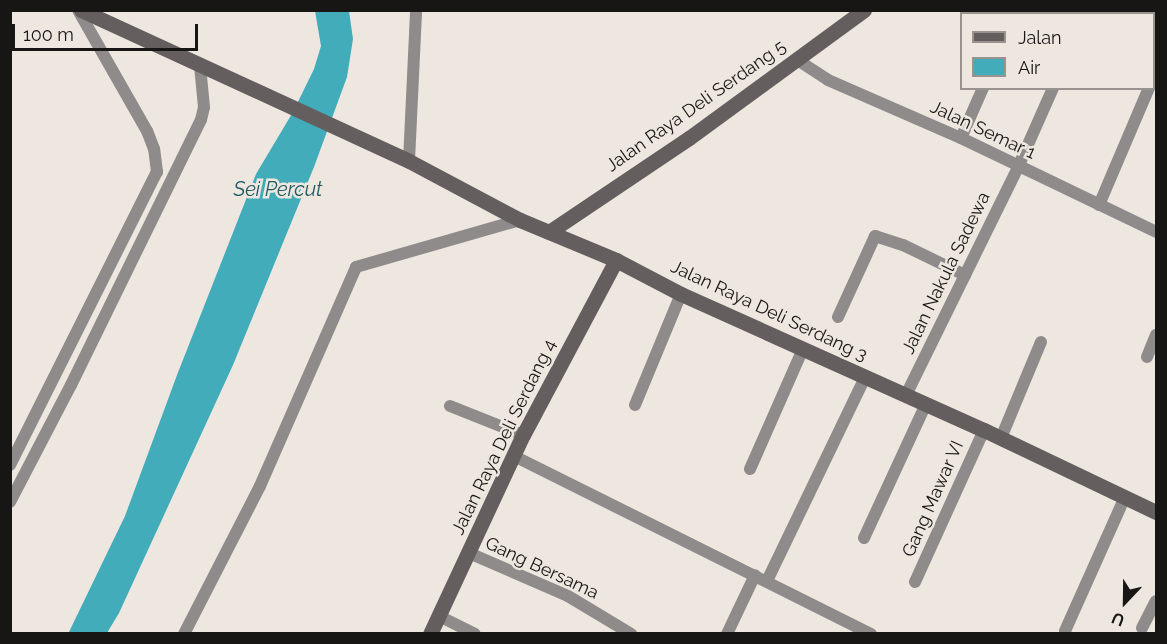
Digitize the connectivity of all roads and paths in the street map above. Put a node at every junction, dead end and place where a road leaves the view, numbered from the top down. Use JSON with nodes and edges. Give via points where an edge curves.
{"nodes":[{"id":1,"x":80,"y":10,"type":"edge"},
{"id":2,"x":416,"y":10,"type":"edge"},
{"id":3,"x":864,"y":10,"type":"edge"},
{"id":4,"x":800,"y":62,"type":"junction"},
{"id":5,"x":203,"y":68,"type":"junction"},
{"id":6,"x":982,"y":90,"type":"edge"},
{"id":7,"x":1052,"y":90,"type":"edge"},
{"id":8,"x":1148,"y":90,"type":"edge"},
{"id":9,"x":961,"y":138,"type":"junction"},
{"id":10,"x":409,"y":161,"type":"junction"},
{"id":11,"x":1018,"y":167,"type":"junction"},
{"id":12,"x":1099,"y":205,"type":"junction"},
{"id":13,"x":520,"y":220,"type":"junction"},
{"id":14,"x":549,"y":232,"type":"junction"},
{"id":15,"x":1156,"y":232,"type":"edge"},
{"id":16,"x":616,"y":260,"type":"junction"},
{"id":17,"x":965,"y":275,"type":"junction"},
{"id":18,"x":681,"y":294,"type":"junction"},
{"id":19,"x":838,"y":317,"type":"dead end"},
{"id":20,"x":1156,"y":335,"type":"edge"},
{"id":21,"x":1041,"y":342,"type":"dead end"},
{"id":22,"x":803,"y":349,"type":"junction"},
{"id":23,"x":1147,"y":357,"type":"dead end"},
{"id":24,"x":865,"y":377,"type":"junction"},
{"id":25,"x":906,"y":395,"type":"junction"},
{"id":26,"x":926,"y":404,"type":"junction"},
{"id":27,"x":635,"y":405,"type":"dead end"},
{"id":28,"x":450,"y":406,"type":"dead end"},
{"id":29,"x":984,"y":430,"type":"junction"},
{"id":30,"x":523,"y":435,"type":"junction"},
{"id":31,"x":1001,"y":438,"type":"junction"},
{"id":32,"x":514,"y":456,"type":"junction"},
{"id":33,"x":10,"y":465,"type":"edge"},
{"id":34,"x":750,"y":470,"type":"dead end"},
{"id":35,"x":1125,"y":497,"type":"junction"},
{"id":36,"x":10,"y":502,"type":"edge"},
{"id":37,"x":1156,"y":512,"type":"edge"},
{"id":38,"x":864,"y":538,"type":"dead end"},
{"id":39,"x":469,"y":553,"type":"junction"},
{"id":40,"x":755,"y":575,"type":"junction"},
{"id":41,"x":767,"y":581,"type":"junction"},
{"id":42,"x":915,"y":582,"type":"dead end"},
{"id":43,"x":1156,"y":602,"type":"edge"},
{"id":44,"x":439,"y":616,"type":"junction"},
{"id":45,"x":1142,"y":628,"type":"dead end"},
{"id":46,"x":1065,"y":631,"type":"dead end"},
{"id":47,"x":623,"y":632,"type":"edge"},
{"id":48,"x":184,"y":633,"type":"edge"},
{"id":49,"x":430,"y":633,"type":"edge"},
{"id":50,"x":475,"y":633,"type":"edge"},
{"id":51,"x":727,"y":633,"type":"edge"},
{"id":52,"x":871,"y":633,"type":"edge"}],
"edges":[{"from":1,"to":5,"type":"street","name":"Jalan Raya Deli Serdang 3"},
{"from":1,"to":33,"type":"street","via":[[147,131],[157,172]]},
{"from":2,"to":10,"type":"street"},
{"from":3,"to":4,"type":"street","name":"Jalan Raya Deli Serdang 5"},
{"from":4,"to":9,"type":"street","name":"Jalan Semar 1","via":[[828,80]]},
{"from":4,"to":14,"type":"street","name":"Jalan Raya Deli Serdang 5"},
{"from":5,"to":10,"type":"street","name":"Jalan Raya Deli Serdang 3"},
{"from":5,"to":36,"type":"street","via":[[201,120]]},
{"from":6,"to":9,"type":"street"},
{"from":7,"to":11,"type":"street","name":"Jalan Nakula Sadewa"},
{"from":8,"to":12,"type":"street"},
{"from":9,"to":11,"type":"street","name":"Jalan Semar 1"},
{"from":10,"to":13,"type":"street","name":"Jalan Raya Deli Serdang 3"},
{"from":11,"to":12,"type":"street","name":"Jalan Semar 1"},
{"from":11,"to":17,"type":"street","name":"Jalan Nakula Sadewa"},
{"from":12,"to":15,"type":"street","name":"Jalan Semar 1"},
{"from":13,"to":14,"type":"street","name":"Jalan Raya Deli Serdang 3"},
{"from":13,"to":48,"type":"street","via":[[356,267],[260,486]]},
{"from":14,"to":16,"type":"street","name":"Jalan Raya Deli Serdang 3"},
{"from":16,"to":18,"type":"street","name":"Jalan Raya Deli Serdang 3"},
{"from":16,"to":30,"type":"street","name":"Jalan Raya Deli Serdang 4"},
{"from":17,"to":19,"type":"street","via":[[875,236]]},
{"from":17,"to":25,"type":"street","name":"Jalan Nakula Sadewa"},
{"from":18,"to":22,"type":"street","name":"Jalan Raya Deli Serdang 3"},
{"from":18,"to":27,"type":"street"},
{"from":20,"to":23,"type":"street"},
{"from":21,"to":31,"type":"street"},
{"from":22,"to":24,"type":"street","name":"Jalan Raya Deli Serdang 3"},
{"from":22,"to":34,"type":"street"},
{"from":24,"to":25,"type":"street","name":"Jalan Raya Deli Serdang 3"},
{"from":24,"to":41,"type":"street"},
{"from":25,"to":26,"type":"street","name":"Jalan Raya Deli Serdang 3"},
{"from":26,"to":29,"type":"street","name":"Jalan Raya Deli Serdang 3"},
{"from":26,"to":38,"type":"street"},
{"from":28,"to":30,"type":"street"},
{"from":29,"to":31,"type":"street","name":"Jalan Raya Deli Serdang 3"},
{"from":29,"to":42,"type":"street","name":"Gang Mawar VI"},
{"from":30,"to":32,"type":"street","name":"Jalan Raya Deli Serdang 4"},
{"from":31,"to":35,"type":"street","name":"Jalan Raya Deli Serdang 3"},
{"from":32,"to":39,"type":"street","name":"Jalan Raya Deli Serdang 4"},
{"from":32,"to":40,"type":"street"},
{"from":35,"to":37,"type":"street","name":"Jalan Raya Deli Serdang 3"},
{"from":35,"to":46,"type":"street"},
{"from":39,"to":44,"type":"street","name":"Jalan Raya Deli Serdang 4"},
{"from":39,"to":47,"type":"street","name":"Gang Bersama","via":[[568,596]]},
{"from":40,"to":41,"type":"street"},
{"from":40,"to":51,"type":"street"},
{"from":41,"to":52,"type":"street"},
{"from":43,"to":45,"type":"street"},
{"from":44,"to":49,"type":"street","name":"Jalan Raya Deli Serdang 4"},
{"from":44,"to":50,"type":"street"}]}
